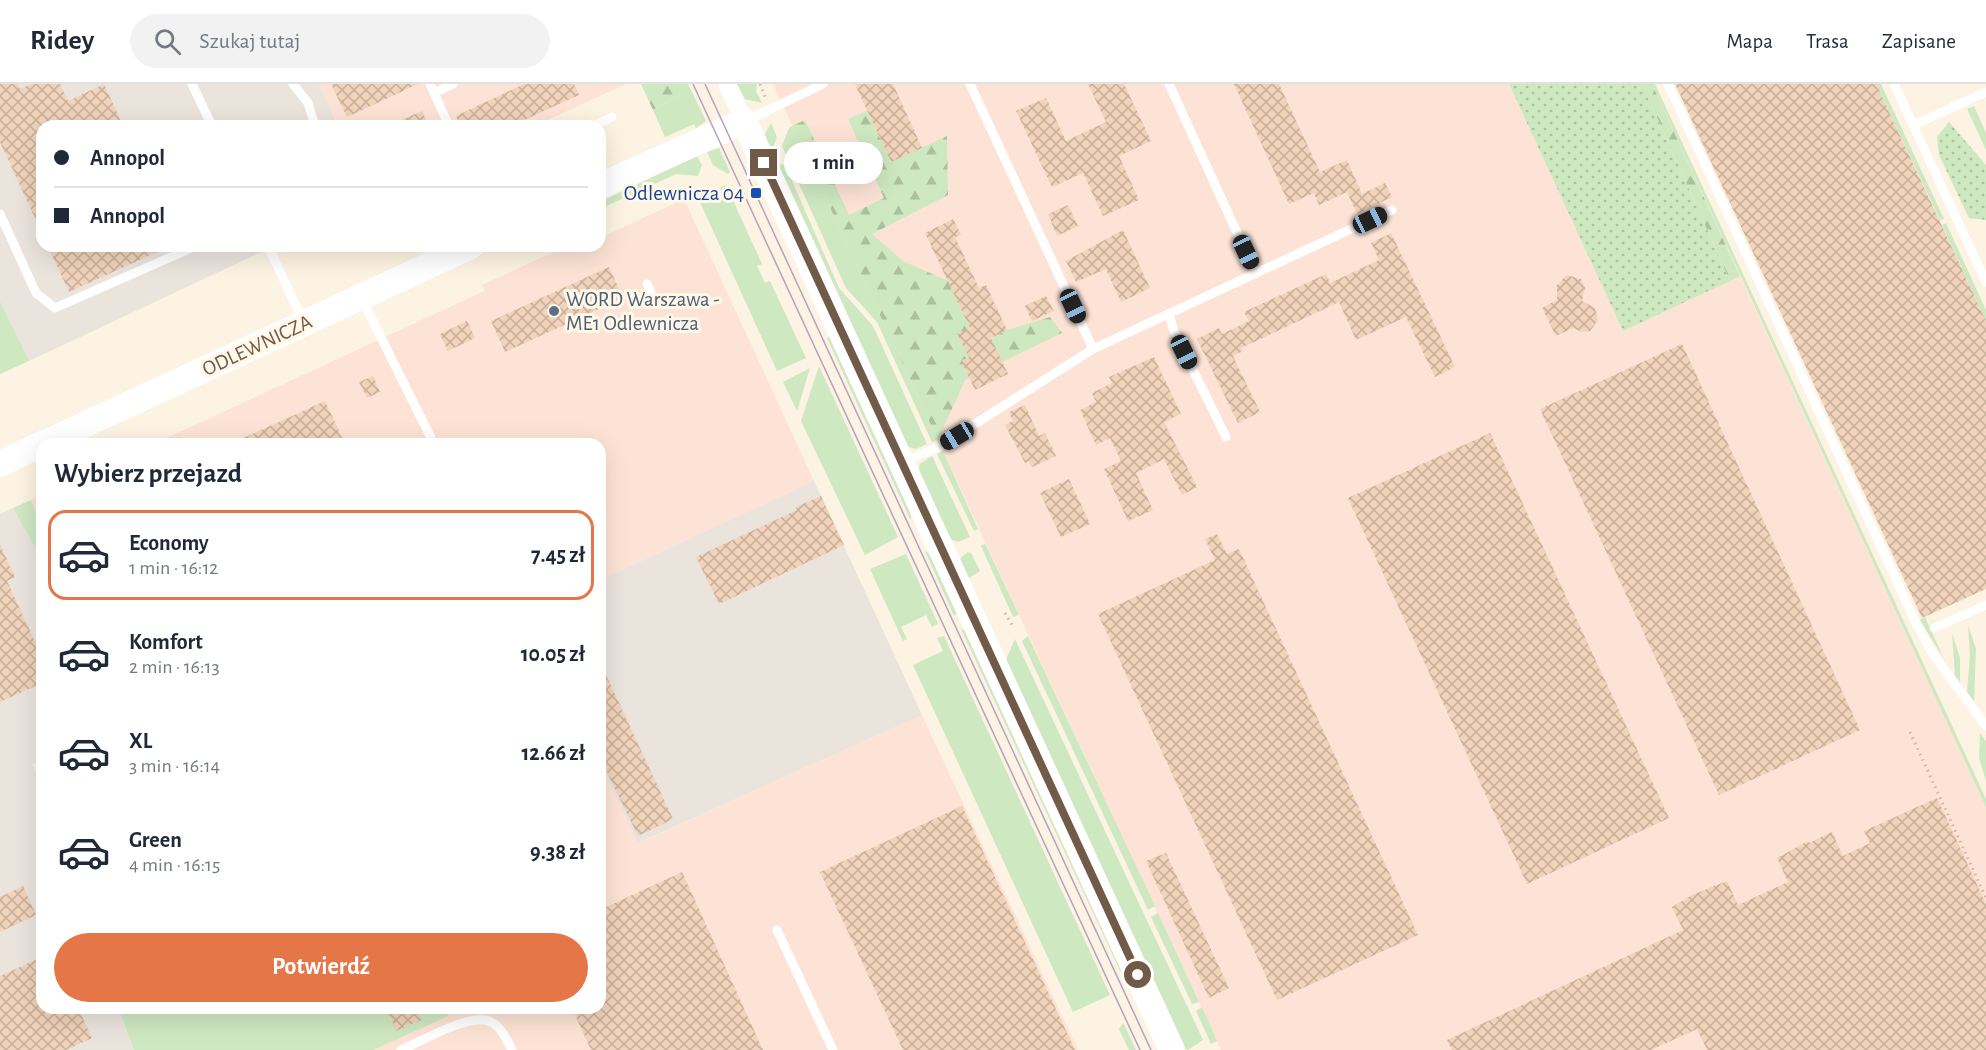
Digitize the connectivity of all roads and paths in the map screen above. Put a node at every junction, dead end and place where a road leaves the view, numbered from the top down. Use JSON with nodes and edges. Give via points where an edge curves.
{"nodes":[{"id":1,"x":192,"y":84,"type":"edge"},
{"id":2,"x":293,"y":84,"type":"edge"},
{"id":3,"x":453,"y":84,"type":"edge"},
{"id":4,"x":727,"y":84,"type":"edge"},
{"id":5,"x":760,"y":84,"type":"edge"},
{"id":6,"x":823,"y":84,"type":"edge"},
{"id":7,"x":970,"y":84,"type":"edge"},
{"id":8,"x":1169,"y":84,"type":"edge"},
{"id":9,"x":1668,"y":84,"type":"edge"},
{"id":10,"x":1894,"y":84,"type":"edge"},
{"id":11,"x":432,"y":88,"type":"edge"},
{"id":12,"x":1986,"y":92,"type":"edge"},
{"id":13,"x":766,"y":100,"type":"dead end"},
{"id":14,"x":612,"y":117,"type":"dead end"},
{"id":15,"x":209,"y":120,"type":"edge"},
{"id":16,"x":313,"y":120,"type":"edge"},
{"id":17,"x":446,"y":120,"type":"edge"},
{"id":18,"x":606,"y":120,"type":"edge"},
{"id":19,"x":744,"y":122,"type":"junction"},
{"id":20,"x":1914,"y":125,"type":"junction"},
{"id":21,"x":606,"y":183,"type":"edge"},
{"id":22,"x":1392,"y":210,"type":"dead end"},
{"id":23,"x":0,"y":214,"type":"edge"},
{"id":24,"x":182,"y":252,"type":"edge"},
{"id":25,"x":271,"y":252,"type":"edge"},
{"id":26,"x":458,"y":252,"type":"edge"},
{"id":27,"x":1256,"y":274,"type":"junction"},
{"id":28,"x":1986,"y":282,"type":"edge"},
{"id":29,"x":361,"y":297,"type":"junction"},
{"id":30,"x":1169,"y":314,"type":"junction"},
{"id":31,"x":304,"y":323,"type":"junction"},
{"id":32,"x":1093,"y":349,"type":"junction"},
{"id":33,"x":1226,"y":436,"type":"dead end"},
{"id":34,"x":55,"y":438,"type":"edge"},
{"id":35,"x":431,"y":438,"type":"edge"},
{"id":36,"x":36,"y":447,"type":"edge"},
{"id":37,"x":902,"y":463,"type":"junction"},
{"id":38,"x":0,"y":464,"type":"edge"},
{"id":39,"x":1986,"y":605,"type":"edge"},
{"id":40,"x":1005,"y":613,"type":"dead end"},
{"id":41,"x":1014,"y":628,"type":"dead end"},
{"id":42,"x":1934,"y":628,"type":"dead end"},
{"id":43,"x":1986,"y":726,"type":"edge"},
{"id":44,"x":1910,"y":732,"type":"dead end"},
{"id":45,"x":1986,"y":898,"type":"edge"},
{"id":46,"x":777,"y":930,"type":"dead end"},
{"id":47,"x":401,"y":1050,"type":"edge"},
{"id":48,"x":512,"y":1050,"type":"edge"},
{"id":49,"x":832,"y":1050,"type":"edge"},
{"id":50,"x":1172,"y":1050,"type":"edge"}],
"edges":[{"from":1,"to":15,"type":"lane"},
{"from":2,"to":16,"type":"lane","via":[[308,103]]},
{"from":3,"to":11,"type":"lane"},
{"from":4,"to":19,"type":"street"},
{"from":5,"to":13,"type":"path"},
{"from":6,"to":19,"type":"lane"},
{"from":7,"to":32,"type":"lane"},
{"from":8,"to":27,"type":"lane"},
{"from":9,"to":43,"type":"lane","via":[[1916,623],[1945,672]]},
{"from":10,"to":20,"type":"lane"},
{"from":11,"to":17,"type":"lane"},
{"from":12,"to":20,"type":"lane"},
{"from":14,"to":18,"type":"lane"},
{"from":19,"to":21,"type":"street"},
{"from":19,"to":37,"type":"street"},
{"from":20,"to":28,"type":"lane"},
{"from":22,"to":27,"type":"lane"},
{"from":23,"to":24,"type":"lane","via":[[36,293],[55,308]]},
{"from":25,"to":31,"type":"lane"},
{"from":26,"to":29,"type":"street","name":"ODLEWNICZA"},
{"from":27,"to":30,"type":"lane"},
{"from":29,"to":31,"type":"street","name":"ODLEWNICZA"},
{"from":29,"to":35,"type":"lane"},
{"from":30,"to":32,"type":"lane"},
{"from":30,"to":33,"type":"lane"},
{"from":31,"to":34,"type":"street","name":"ODLEWNICZA"},
{"from":32,"to":37,"type":"lane","via":[[940,446]]},
{"from":36,"to":38,"type":"street","name":"ODLEWNICZA"},
{"from":37,"to":50,"type":"street"},
{"from":39,"to":42,"type":"lane"},
{"from":40,"to":41,"type":"path"},
{"from":44,"to":45,"type":"path"},
{"from":46,"to":49,"type":"lane"},
{"from":47,"to":48,"type":"lane","via":[[466,1022],[486,1020],[503,1031]]}]}
